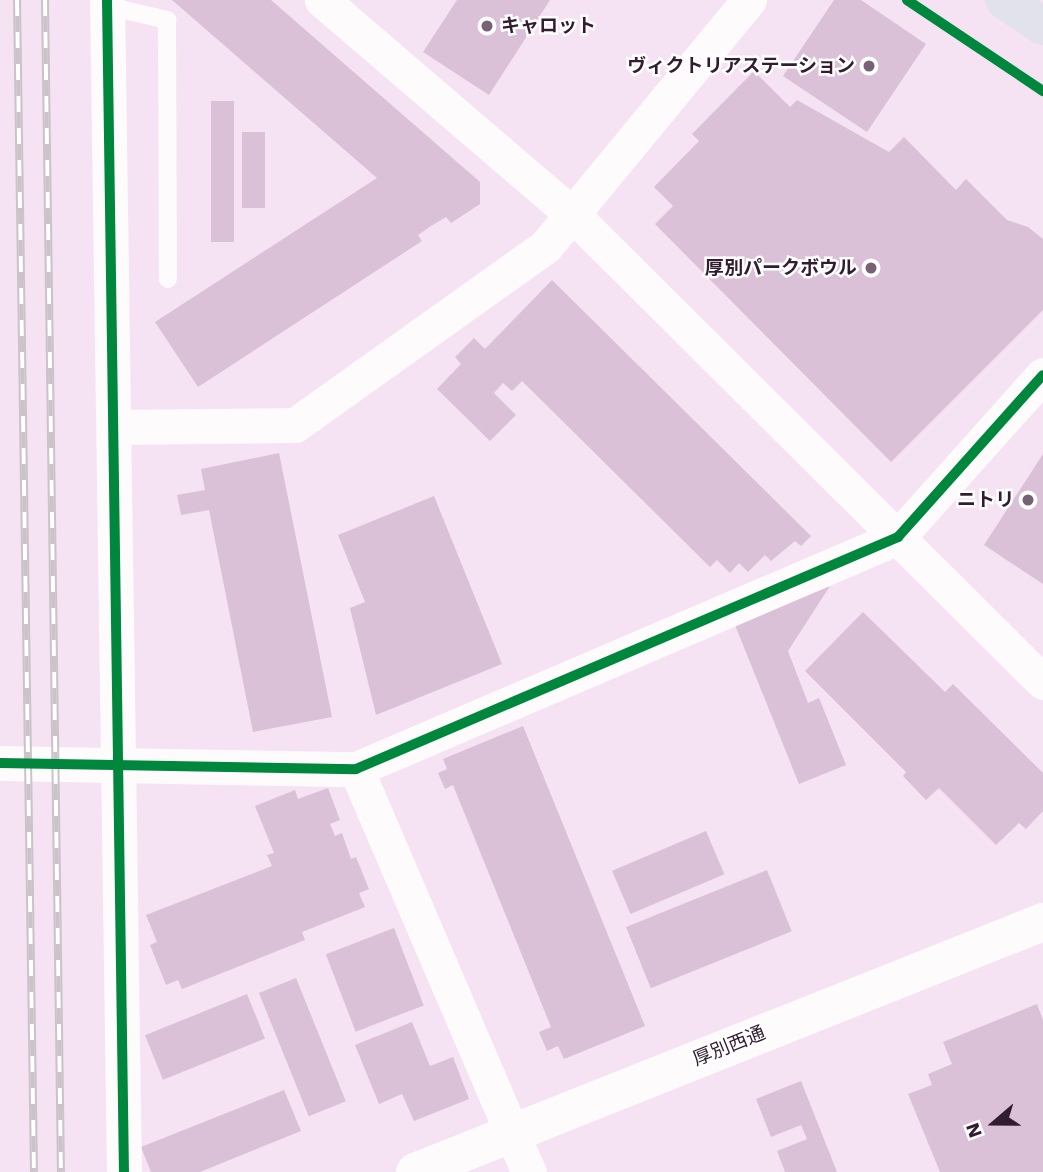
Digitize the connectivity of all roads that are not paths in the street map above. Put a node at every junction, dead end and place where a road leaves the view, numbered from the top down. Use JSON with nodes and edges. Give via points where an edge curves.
{"nodes":[{"id":1,"x":322,"y":0,"type":"edge"},
{"id":2,"x":749,"y":0,"type":"edge"},
{"id":3,"x":1004,"y":0,"type":"edge"},
{"id":4,"x":107,"y":3,"type":"edge"},
{"id":5,"x":1043,"y":26,"type":"edge"},
{"id":6,"x":574,"y":216,"type":"junction"},
{"id":7,"x":168,"y":278,"type":"dead end"},
{"id":8,"x":1043,"y":375,"type":"edge"},
{"id":9,"x":114,"y":427,"type":"junction"},
{"id":10,"x":898,"y":537,"type":"junction"},
{"id":11,"x":1043,"y":682,"type":"edge"},
{"id":12,"x":0,"y":763,"type":"edge"},
{"id":13,"x":117,"y":765,"type":"junction"},
{"id":14,"x":356,"y":769,"type":"junction"},
{"id":15,"x":1043,"y":922,"type":"edge"},
{"id":16,"x":513,"y":1131,"type":"junction"},
{"id":17,"x":124,"y":1172,"type":"edge"},
{"id":18,"x":415,"y":1172,"type":"edge"},
{"id":19,"x":529,"y":1172,"type":"edge"}],
"edges":[{"from":1,"to":6,"type":"street"},
{"from":2,"to":6,"type":"street"},
{"from":3,"to":5,"type":"highway"},
{"from":4,"to":7,"type":"lane","via":[[167,20]]},
{"from":4,"to":9,"type":"street"},
{"from":6,"to":9,"type":"street","via":[[546,246],[295,425]]},
{"from":6,"to":10,"type":"street"},
{"from":8,"to":10,"type":"street"},
{"from":9,"to":13,"type":"street"},
{"from":10,"to":11,"type":"street"},
{"from":10,"to":14,"type":"street"},
{"from":12,"to":13,"type":"street"},
{"from":13,"to":14,"type":"street"},
{"from":13,"to":17,"type":"street"},
{"from":14,"to":16,"type":"street"},
{"from":15,"to":16,"type":"street","name":"厚別西通"},
{"from":16,"to":18,"type":"street","name":"厚別西通"},
{"from":16,"to":19,"type":"street"}]}
